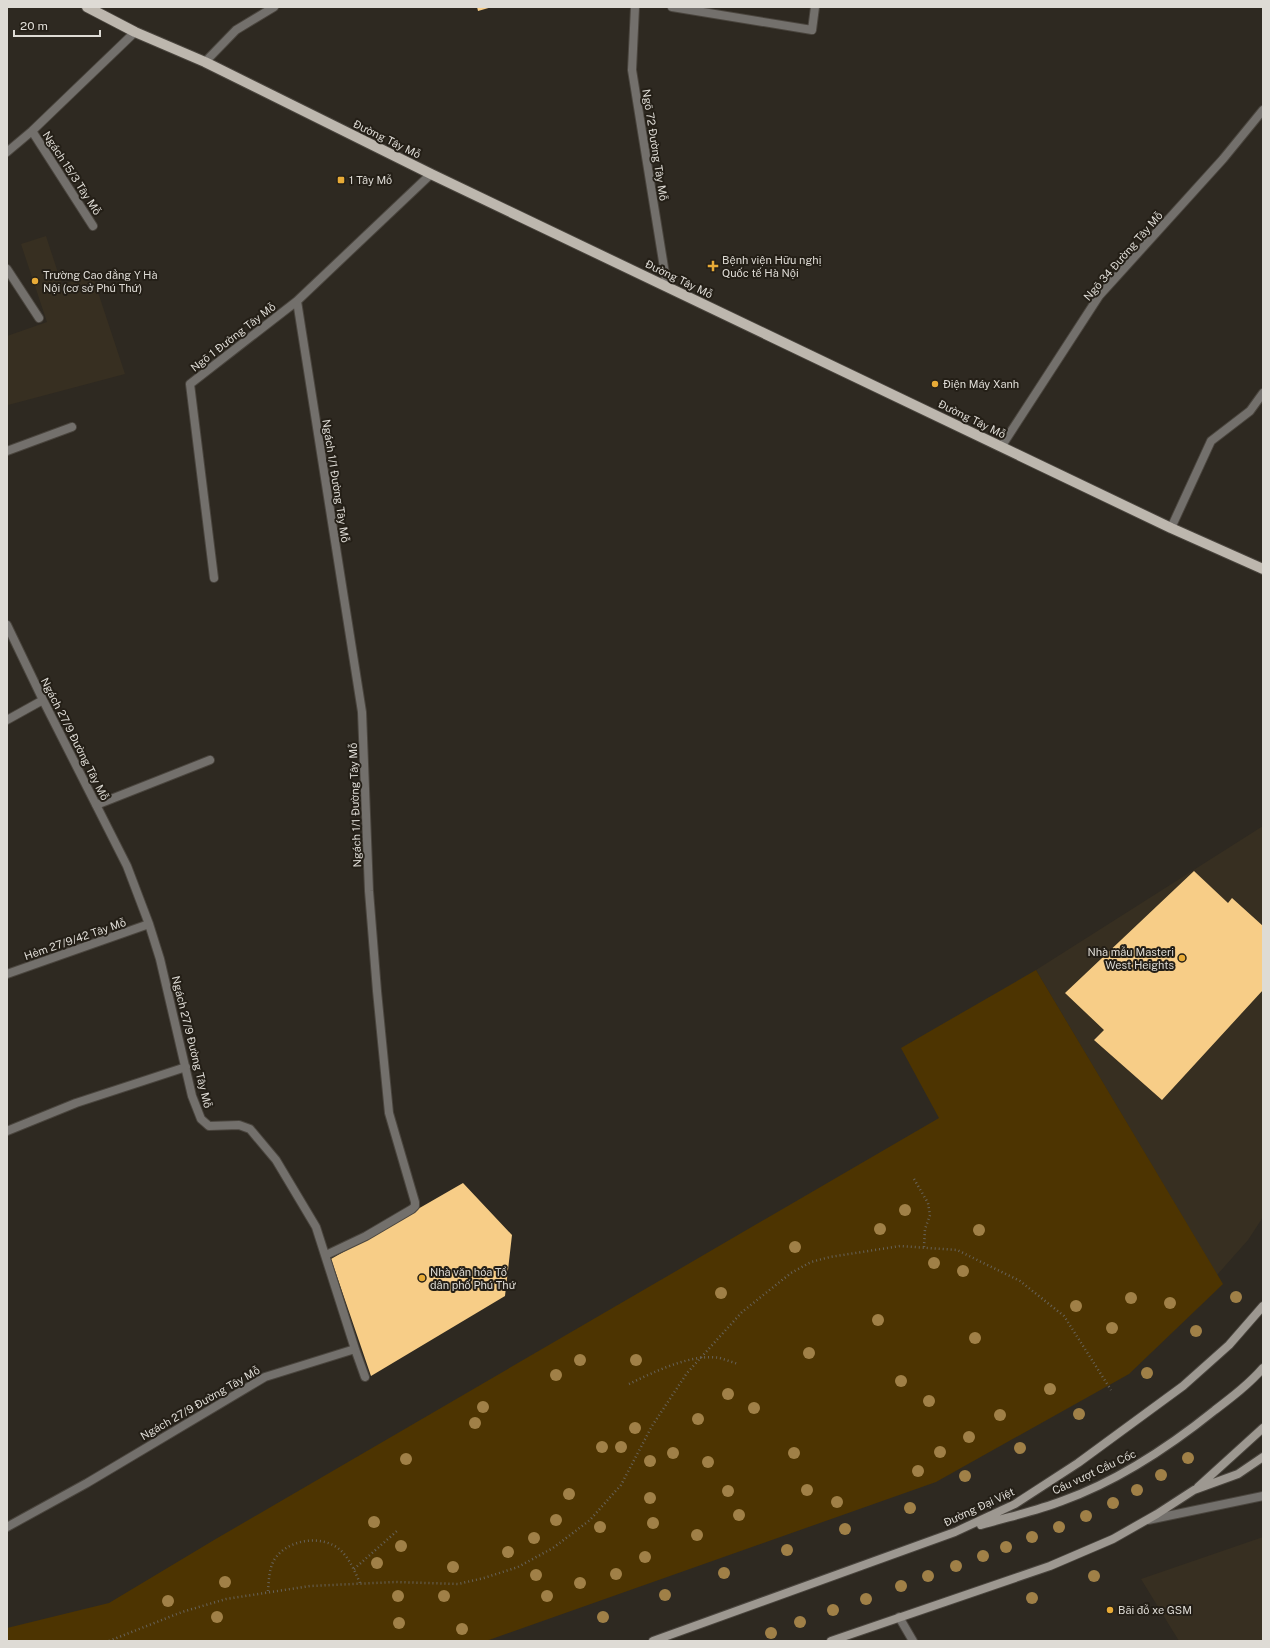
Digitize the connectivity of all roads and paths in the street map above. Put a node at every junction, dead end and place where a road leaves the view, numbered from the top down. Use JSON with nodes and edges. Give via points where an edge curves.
{"nodes":[{"id":1,"x":87,"y":7,"type":"edge"},
{"id":2,"x":274,"y":7,"type":"edge"},
{"id":3,"x":635,"y":7,"type":"edge"},
{"id":4,"x":672,"y":7,"type":"edge"},
{"id":5,"x":815,"y":7,"type":"edge"},
{"id":6,"x":135,"y":32,"type":"junction"},
{"id":7,"x":205,"y":62,"type":"junction"},
{"id":8,"x":1263,"y":110,"type":"edge"},
{"id":9,"x":32,"y":132,"type":"junction"},
{"id":10,"x":7,"y":152,"type":"edge"},
{"id":11,"x":431,"y":174,"type":"junction"},
{"id":12,"x":93,"y":226,"type":"dead end"},
{"id":13,"x":7,"y":269,"type":"edge"},
{"id":14,"x":666,"y":286,"type":"junction"},
{"id":15,"x":297,"y":301,"type":"junction"},
{"id":16,"x":39,"y":318,"type":"dead end"},
{"id":17,"x":1263,"y":393,"type":"edge"},
{"id":18,"x":72,"y":427,"type":"dead end"},
{"id":19,"x":1001,"y":447,"type":"junction"},
{"id":20,"x":7,"y":451,"type":"edge"},
{"id":21,"x":1171,"y":528,"type":"junction"},
{"id":22,"x":1263,"y":570,"type":"edge"},
{"id":23,"x":214,"y":578,"type":"dead end"},
{"id":24,"x":7,"y":625,"type":"edge"},
{"id":25,"x":43,"y":700,"type":"junction"},
{"id":26,"x":7,"y":720,"type":"edge"},
{"id":27,"x":210,"y":760,"type":"dead end"},
{"id":28,"x":96,"y":805,"type":"junction"},
{"id":29,"x":149,"y":924,"type":"junction"},
{"id":30,"x":7,"y":974,"type":"edge"},
{"id":31,"x":186,"y":1067,"type":"junction"},
{"id":32,"x":7,"y":1131,"type":"edge"},
{"id":33,"x":914,"y":1179,"type":"dead end"},
{"id":34,"x":924,"y":1247,"type":"junction"},
{"id":35,"x":326,"y":1255,"type":"junction"},
{"id":36,"x":1263,"y":1306,"type":"edge"},
{"id":37,"x":355,"y":1349,"type":"junction"},
{"id":38,"x":698,"y":1359,"type":"junction"},
{"id":39,"x":738,"y":1364,"type":"dead end"},
{"id":40,"x":1263,"y":1368,"type":"edge"},
{"id":41,"x":364,"y":1377,"type":"dead end"},
{"id":42,"x":630,"y":1384,"type":"dead end"},
{"id":43,"x":1111,"y":1390,"type":"dead end"},
{"id":44,"x":1263,"y":1428,"type":"edge"},
{"id":45,"x":1263,"y":1458,"type":"edge"},
{"id":46,"x":1194,"y":1490,"type":"junction"},
{"id":47,"x":1263,"y":1496,"type":"edge"},
{"id":48,"x":1145,"y":1521,"type":"junction"},
{"id":49,"x":7,"y":1527,"type":"edge"},
{"id":50,"x":397,"y":1531,"type":"dead end"},
{"id":51,"x":955,"y":1532,"type":"junction"},
{"id":52,"x":354,"y":1569,"type":"junction"},
{"id":53,"x":360,"y":1583,"type":"junction"},
{"id":54,"x":268,"y":1591,"type":"junction"},
{"id":55,"x":898,"y":1617,"type":"junction"},
{"id":56,"x":109,"y":1641,"type":"edge"},
{"id":57,"x":653,"y":1641,"type":"edge"},
{"id":58,"x":831,"y":1641,"type":"edge"},
{"id":59,"x":913,"y":1641,"type":"edge"}],
"edges":[{"from":1,"to":6,"type":"main road","name":"Đường Tây Mỗ"},
{"from":2,"to":7,"type":"street","via":[[236,30]]},
{"from":3,"to":14,"type":"street","name":"Ngõ 72 Đường Tây Mỗ","via":[[632,70]]},
{"from":4,"to":5,"type":"street","via":[[812,30]]},
{"from":6,"to":7,"type":"main road","name":"Đường Tây Mỗ"},
{"from":6,"to":9,"type":"street"},
{"from":7,"to":11,"type":"main road","name":"Đường Tây Mỗ"},
{"from":8,"to":19,"type":"street","name":"Ngõ 34 Đường Tây Mỗ","via":[[1223,159],[1099,296]]},
{"from":9,"to":10,"type":"street"},
{"from":9,"to":12,"type":"street","name":"Ngách 15/3 Tây Mỗ"},
{"from":11,"to":14,"type":"main road","name":"Đường Tây Mỗ"},
{"from":11,"to":15,"type":"street","name":"Ngõ 1 Đường Tây Mỗ"},
{"from":13,"to":16,"type":"street"},
{"from":14,"to":19,"type":"main road","name":"Đường Tây Mỗ"},
{"from":15,"to":23,"type":"street","name":"Ngõ 1 Đường Tây Mỗ","via":[[190,384]]},
{"from":15,"to":35,"type":"street","name":"Ngách 1/1 Đường Tây Mỗ","via":[[362,712],[370,899],[390,1113],[415,1202],[412,1209],[366,1236]]},
{"from":17,"to":21,"type":"street","via":[[1250,411],[1211,441]]},
{"from":18,"to":20,"type":"street"},
{"from":19,"to":21,"type":"main road","name":"Đường Tây Mỗ"},
{"from":21,"to":22,"type":"main road","name":"Đường Tây Mỗ"},
{"from":24,"to":25,"type":"street","name":"Ngách 27/9 Đường Tây Mỗ"},
{"from":25,"to":26,"type":"street"},
{"from":25,"to":28,"type":"street","name":"Ngách 27/9 Đường Tây Mỗ"},
{"from":27,"to":28,"type":"street"},
{"from":28,"to":29,"type":"street","name":"Ngách 27/9 Đường Tây Mỗ","via":[[127,866]]},
{"from":29,"to":30,"type":"street","name":"Hẻm 27/9/42 Tây Mỗ"},
{"from":29,"to":31,"type":"street","name":"Ngách 27/9 Đường Tây Mỗ"},
{"from":31,"to":32,"type":"street","via":[[76,1103]]},
{"from":31,"to":35,"type":"street","name":"Ngách 27/9 Đường Tây Mỗ","via":[[192,1096],[201,1119],[209,1126],[239,1125],[250,1129],[276,1160],[316,1227]]},
{"from":33,"to":34,"type":"path","via":[[928,1203],[930,1215],[925,1228]]},
{"from":34,"to":38,"type":"path","via":[[900,1246],[811,1262],[791,1273],[742,1312]]},
{"from":34,"to":43,"type":"path","via":[[957,1250],[1020,1281],[1064,1316]]},
{"from":35,"to":37,"type":"street","name":"Ngách 27/9 Đường Tây Mỗ"},
{"from":36,"to":51,"type":"street","name":"Đường Đại Việt","via":[[1229,1345],[1183,1386],[1133,1424],[1015,1504]]},
{"from":37,"to":41,"type":"street"},
{"from":37,"to":49,"type":"street","name":"Ngách 27/9 Đường Tây Mỗ","via":[[265,1377],[87,1483]]},
{"from":38,"to":39,"type":"path","via":[[720,1358]]},
{"from":38,"to":42,"type":"path","via":[[655,1372]]},
{"from":38,"to":53,"type":"path","via":[[652,1426],[621,1485],[590,1520],[553,1548],[518,1566],[458,1584]]},
{"from":40,"to":51,"type":"street","name":"Cầu vượt Cầu Cốc","via":[[1206,1418],[1158,1453],[1126,1472],[1063,1501]]},
{"from":44,"to":46,"type":"street"},
{"from":45,"to":46,"type":"street","via":[[1238,1474]]},
{"from":46,"to":48,"type":"street"},
{"from":47,"to":48,"type":"street"},
{"from":48,"to":55,"type":"street","via":[[1114,1539],[1050,1566]]},
{"from":50,"to":52,"type":"path"},
{"from":51,"to":57,"type":"street","name":"Đường Đại Việt"},
{"from":52,"to":53,"type":"path"},
{"from":52,"to":54,"type":"path","via":[[339,1549],[316,1540],[296,1543],[277,1556],[269,1574]]},
{"from":53,"to":54,"type":"path"},
{"from":54,"to":56,"type":"path","via":[[226,1599],[182,1612]]},
{"from":55,"to":58,"type":"street"},
{"from":55,"to":59,"type":"street"}]}
